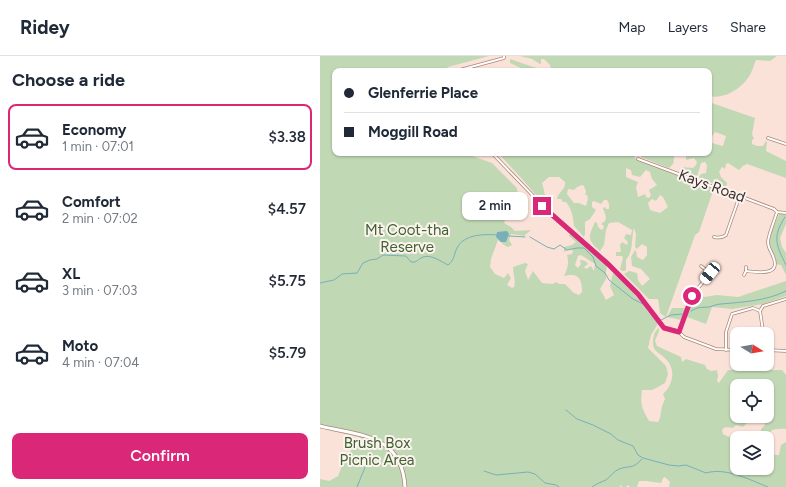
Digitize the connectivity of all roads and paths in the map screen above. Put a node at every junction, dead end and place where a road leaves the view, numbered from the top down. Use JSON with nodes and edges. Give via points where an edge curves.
{"nodes":[{"id":1,"x":504,"y":56,"type":"edge"},
{"id":2,"x":467,"y":68,"type":"edge"},
{"id":3,"x":768,"y":138,"type":"dead end"},
{"id":4,"x":786,"y":144,"type":"edge"},
{"id":5,"x":495,"y":156,"type":"edge"},
{"id":6,"x":638,"y":159,"type":"dead end"},
{"id":7,"x":739,"y":198,"type":"junction"},
{"id":8,"x":777,"y":212,"type":"junction"},
{"id":9,"x":786,"y":213,"type":"edge"},
{"id":10,"x":714,"y":237,"type":"dead end"},
{"id":11,"x":701,"y":266,"type":"dead end"},
{"id":12,"x":746,"y":267,"type":"dead end"},
{"id":13,"x":714,"y":269,"type":"dead end"},
{"id":14,"x":746,"y":271,"type":"junction"},
{"id":15,"x":710,"y":273,"type":"junction"},
{"id":16,"x":744,"y":275,"type":"dead end"},
{"id":17,"x":786,"y":299,"type":"edge"},
{"id":18,"x":760,"y":311,"type":"junction"},
{"id":19,"x":762,"y":327,"type":"edge"},
{"id":20,"x":679,"y":332,"type":"junction"},
{"id":21,"x":726,"y":350,"type":"junction"},
{"id":22,"x":730,"y":350,"type":"edge"},
{"id":23,"x":774,"y":350,"type":"edge"},
{"id":24,"x":786,"y":351,"type":"edge"},
{"id":25,"x":320,"y":426,"type":"edge"},
{"id":26,"x":405,"y":487,"type":"edge"}],
"edges":[{"from":1,"to":2,"type":"street"},
{"from":3,"to":4,"type":"street"},
{"from":5,"to":20,"type":"street","via":[[542,206],[638,294],[664,328]]},
{"from":6,"to":7,"type":"street","name":"Kays Road"},
{"from":7,"to":8,"type":"street","name":"Kays Road","via":[[774,208]]},
{"from":7,"to":10,"type":"street","via":[[726,235]]},
{"from":8,"to":9,"type":"street","name":"Kays Road"},
{"from":8,"to":14,"type":"street","via":[[768,241],[775,266],[764,273]]},
{"from":11,"to":15,"type":"street"},
{"from":12,"to":14,"type":"street"},
{"from":13,"to":15,"type":"street"},
{"from":14,"to":16,"type":"street"},
{"from":15,"to":20,"type":"street","via":[[693,294]]},
{"from":17,"to":18,"type":"street","via":[[763,306]]},
{"from":18,"to":19,"type":"street"},
{"from":18,"to":21,"type":"street","via":[[753,308],[732,314],[726,332]]},
{"from":20,"to":21,"type":"street","via":[[684,337],[716,349]]},
{"from":21,"to":22,"type":"street"},
{"from":23,"to":24,"type":"street"},
{"from":25,"to":26,"type":"main road","via":[[384,443],[401,467]]}]}
